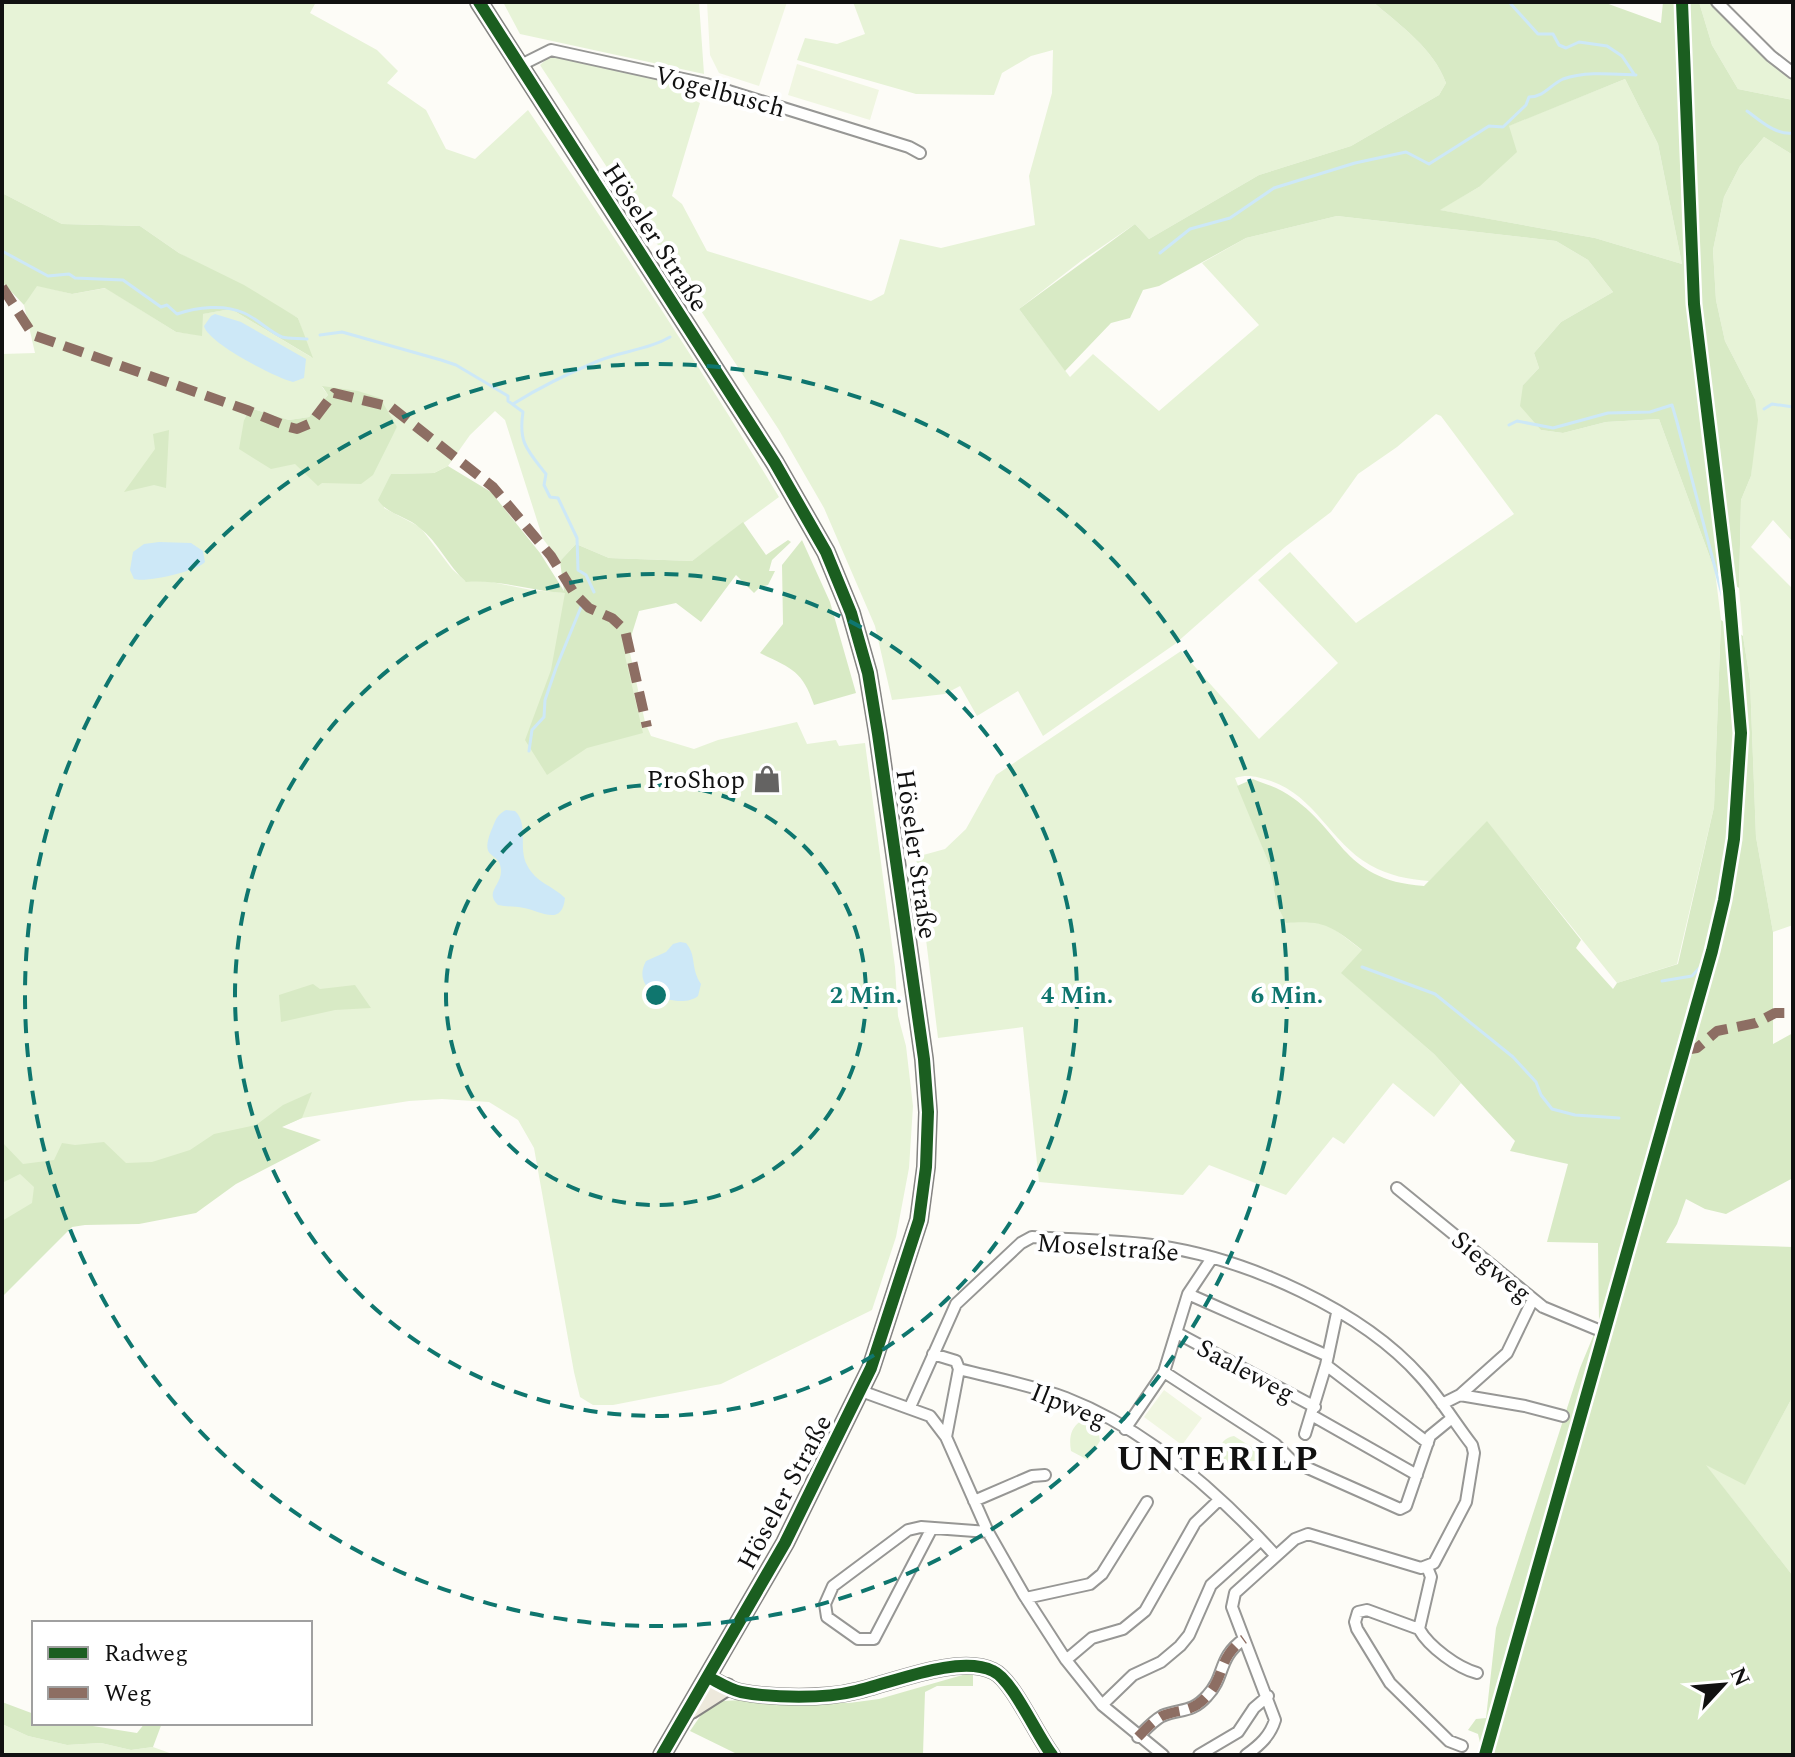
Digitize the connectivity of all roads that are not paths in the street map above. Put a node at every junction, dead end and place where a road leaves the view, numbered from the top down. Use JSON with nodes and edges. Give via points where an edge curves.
{"nodes":[{"id":1,"x":479,"y":2,"type":"edge"},
{"id":2,"x":1717,"y":2,"type":"edge"},
{"id":3,"x":519,"y":66,"type":"junction"},
{"id":4,"x":1793,"y":73,"type":"edge"},
{"id":5,"x":920,"y":153,"type":"dead end"},
{"id":6,"x":1397,"y":1188,"type":"dead end"},
{"id":7,"x":1212,"y":1258,"type":"junction"},
{"id":8,"x":1188,"y":1294,"type":"junction"},
{"id":9,"x":1533,"y":1299,"type":"junction"},
{"id":10,"x":1337,"y":1313,"type":"junction"},
{"id":11,"x":1596,"y":1329,"type":"dead end"},
{"id":12,"x":1177,"y":1333,"type":"junction"},
{"id":13,"x":933,"y":1354,"type":"junction"},
{"id":14,"x":1327,"y":1360,"type":"junction"},
{"id":15,"x":959,"y":1369,"type":"junction"},
{"id":16,"x":1164,"y":1372,"type":"junction"},
{"id":17,"x":861,"y":1391,"type":"junction"},
{"id":18,"x":1460,"y":1395,"type":"junction"},
{"id":19,"x":1442,"y":1404,"type":"junction"},
{"id":20,"x":910,"y":1407,"type":"junction"},
{"id":21,"x":1314,"y":1411,"type":"junction"},
{"id":22,"x":1563,"y":1416,"type":"dead end"},
{"id":23,"x":1452,"y":1418,"type":"junction"},
{"id":24,"x":1125,"y":1429,"type":"junction"},
{"id":25,"x":1305,"y":1434,"type":"dead end"},
{"id":26,"x":946,"y":1437,"type":"junction"},
{"id":27,"x":1428,"y":1443,"type":"junction"},
{"id":28,"x":1045,"y":1475,"type":"dead end"},
{"id":29,"x":1417,"y":1475,"type":"junction"},
{"id":30,"x":1219,"y":1500,"type":"junction"},
{"id":31,"x":974,"y":1501,"type":"junction"},
{"id":32,"x":1147,"y":1502,"type":"dead end"},
{"id":33,"x":932,"y":1528,"type":"junction"},
{"id":34,"x":988,"y":1532,"type":"junction"},
{"id":35,"x":1261,"y":1540,"type":"junction"},
{"id":36,"x":1276,"y":1556,"type":"junction"},
{"id":37,"x":1427,"y":1567,"type":"junction"},
{"id":38,"x":1026,"y":1598,"type":"junction"},
{"id":39,"x":1419,"y":1629,"type":"junction"},
{"id":40,"x":1244,"y":1639,"type":"junction"},
{"id":41,"x":1066,"y":1660,"type":"junction"},
{"id":42,"x":1477,"y":1673,"type":"dead end"},
{"id":43,"x":708,"y":1677,"type":"junction"},
{"id":44,"x":727,"y":1687,"type":"junction"},
{"id":45,"x":1268,"y":1696,"type":"junction"},
{"id":46,"x":1102,"y":1705,"type":"junction"},
{"id":47,"x":687,"y":1713,"type":"junction"},
{"id":48,"x":1138,"y":1737,"type":"junction"},
{"id":49,"x":1462,"y":1746,"type":"dead end"},
{"id":50,"x":662,"y":1755,"type":"edge"},
{"id":51,"x":1052,"y":1755,"type":"edge"},
{"id":52,"x":1163,"y":1755,"type":"edge"},
{"id":53,"x":1199,"y":1755,"type":"edge"},
{"id":54,"x":1246,"y":1755,"type":"edge"}],
"edges":[{"from":1,"to":3,"type":"main road","name":"Höseler Straße"},
{"from":2,"to":4,"type":"street"},
{"from":3,"to":5,"type":"street","name":"Vogelbusch","via":[[551,50],[706,84]]},
{"from":3,"to":17,"type":"main road","name":"Höseler Straße","via":[[798,500],[851,613],[868,673],[928,1112],[919,1220]]},
{"from":6,"to":9,"type":"street","name":"Siegweg"},
{"from":7,"to":8,"type":"street"},
{"from":7,"to":10,"type":"street","name":"Moselstraße","via":[[1301,1291]]},
{"from":7,"to":13,"type":"street","name":"Moselstraße","via":[[1160,1246],[1032,1237],[956,1304]]},
{"from":8,"to":12,"type":"street"},
{"from":8,"to":14,"type":"street"},
{"from":9,"to":11,"type":"street","name":"Siegweg"},
{"from":9,"to":18,"type":"street","via":[[1507,1353]]},
{"from":10,"to":14,"type":"street"},
{"from":10,"to":19,"type":"street","name":"Moselstraße","via":[[1389,1346]]},
{"from":12,"to":16,"type":"street"},
{"from":12,"to":21,"type":"street","name":"Saaleweg"},
{"from":13,"to":15,"type":"street","via":[[956,1361]]},
{"from":13,"to":20,"type":"street","name":"Moselstraße"},
{"from":14,"to":21,"type":"street"},
{"from":14,"to":27,"type":"street"},
{"from":15,"to":24,"type":"street","name":"Ilpweg","via":[[1047,1391]]},
{"from":15,"to":26,"type":"street"},
{"from":16,"to":24,"type":"street"},
{"from":16,"to":29,"type":"street","via":[[1275,1444],[1292,1461],[1400,1509],[1406,1506]]},
{"from":17,"to":20,"type":"street"},
{"from":17,"to":43,"type":"main road","name":"Höseler Straße","via":[[785,1543]]},
{"from":18,"to":19,"type":"street"},
{"from":18,"to":22,"type":"street"},
{"from":19,"to":23,"type":"street","name":"Moselstraße"},
{"from":20,"to":26,"type":"street","via":[[930,1416]]},
{"from":21,"to":25,"type":"street"},
{"from":21,"to":29,"type":"street","name":"Saaleweg"},
{"from":23,"to":27,"type":"street"},
{"from":23,"to":37,"type":"street","name":"Moselstraße","via":[[1474,1453],[1466,1502]]},
{"from":24,"to":30,"type":"street","name":"Ilpweg","via":[[1184,1467]]},
{"from":26,"to":31,"type":"street"},
{"from":27,"to":29,"type":"street"},
{"from":28,"to":31,"type":"street"},
{"from":30,"to":35,"type":"street","name":"Ilpweg"},
{"from":30,"to":41,"type":"street","via":[[1195,1523],[1145,1611],[1123,1629],[1092,1638]]},
{"from":31,"to":34,"type":"street"},
{"from":32,"to":38,"type":"street","via":[[1102,1574],[1090,1584]]},
{"from":33,"to":33,"type":"street","via":[[908,1530],[833,1586],[825,1604],[827,1617],[858,1639],[874,1639]]},
{"from":33,"to":34,"type":"street"},
{"from":34,"to":38,"type":"street"},
{"from":35,"to":36,"type":"street","name":"Ilpweg"},
{"from":35,"to":46,"type":"street","via":[[1211,1585],[1180,1646],[1133,1675]]},
{"from":36,"to":37,"type":"street","via":[[1308,1534]]},
{"from":36,"to":40,"type":"street","via":[[1235,1593],[1232,1607]]},
{"from":37,"to":39,"type":"street","via":[[1431,1577]]},
{"from":38,"to":41,"type":"street"},
{"from":39,"to":42,"type":"street","via":[[1465,1670]]},
{"from":39,"to":49,"type":"street","via":[[1367,1610],[1358,1612],[1355,1622],[1390,1683],[1449,1741]]},
{"from":40,"to":45,"type":"street"},
{"from":40,"to":48,"type":"street","via":[[1227,1653],[1214,1688],[1201,1703],[1159,1717]]},
{"from":41,"to":46,"type":"street"},
{"from":43,"to":44,"type":"main road"},
{"from":43,"to":47,"type":"main road","name":"Höseler Straße"},
{"from":44,"to":47,"type":"main road"},
{"from":44,"to":51,"type":"main road","via":[[738,1692],[824,1695],[954,1667],[983,1668],[1009,1684]]},
{"from":45,"to":53,"type":"street","via":[[1238,1732]]},
{"from":45,"to":54,"type":"street","via":[[1275,1720],[1272,1731]]},
{"from":46,"to":48,"type":"street"},
{"from":47,"to":50,"type":"main road","name":"Höseler Straße"},
{"from":48,"to":52,"type":"street"}]}
